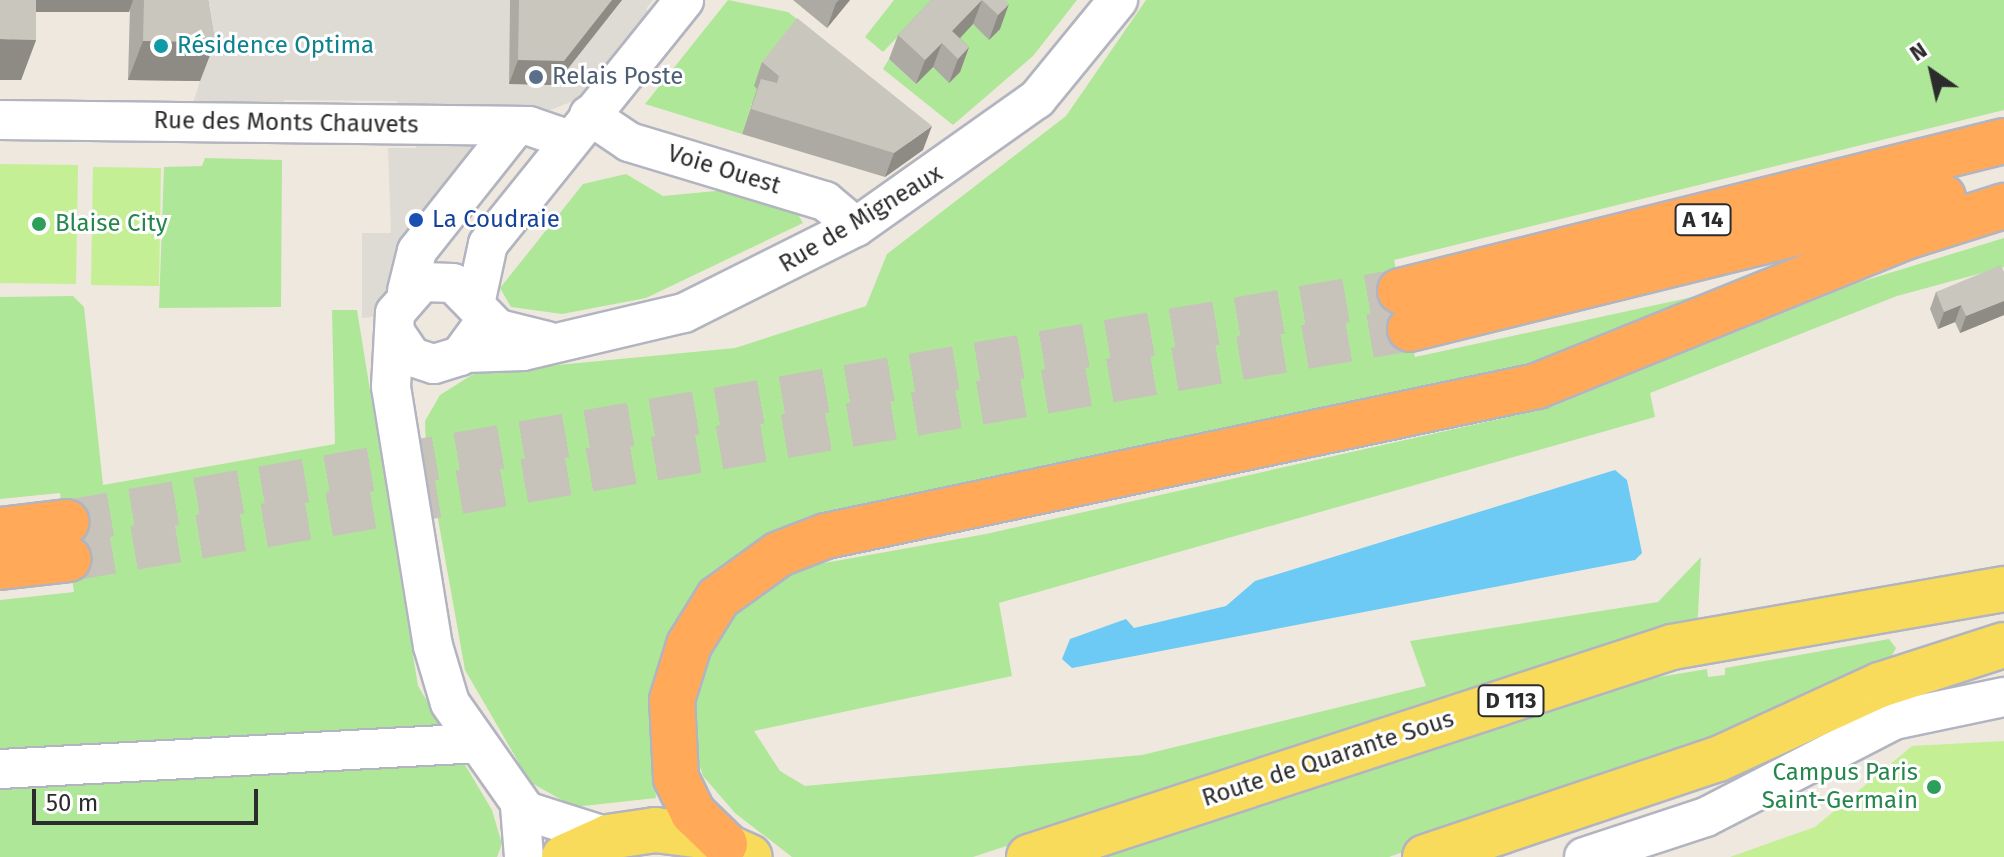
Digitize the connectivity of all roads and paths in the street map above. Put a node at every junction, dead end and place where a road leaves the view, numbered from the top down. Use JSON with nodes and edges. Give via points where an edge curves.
{"nodes":[{"id":1,"x":684,"y":0,"type":"edge"},
{"id":2,"x":1118,"y":0,"type":"edge"},
{"id":3,"x":0,"y":120,"type":"edge"},
{"id":4,"x":516,"y":126,"type":"junction"},
{"id":5,"x":580,"y":128,"type":"junction"},
{"id":6,"x":2004,"y":141,"type":"edge"},
{"id":7,"x":2004,"y":181,"type":"edge"},
{"id":8,"x":2004,"y":206,"type":"edge"},
{"id":9,"x":856,"y":227,"type":"junction"},
{"id":10,"x":488,"y":244,"type":"junction"},
{"id":11,"x":423,"y":286,"type":"junction"},
{"id":12,"x":476,"y":306,"type":"junction"},
{"id":13,"x":395,"y":332,"type":"junction"},
{"id":14,"x":547,"y":341,"type":"junction"},
{"id":15,"x":451,"y":358,"type":"junction"},
{"id":16,"x":401,"y":439,"type":"junction"},
{"id":17,"x":0,"y":530,"type":"edge"},
{"id":18,"x":0,"y":567,"type":"edge"},
{"id":19,"x":2004,"y":589,"type":"edge"},
{"id":20,"x":2004,"y":645,"type":"edge"},
{"id":21,"x":2004,"y":697,"type":"edge"},
{"id":22,"x":476,"y":743,"type":"junction"},
{"id":23,"x":0,"y":769,"type":"edge"},
{"id":24,"x":520,"y":806,"type":"junction"},
{"id":25,"x":608,"y":837,"type":"junction"},
{"id":26,"x":738,"y":850,"type":"edge"},
{"id":27,"x":524,"y":857,"type":"edge"},
{"id":28,"x":564,"y":857,"type":"edge"},
{"id":29,"x":1029,"y":857,"type":"edge"},
{"id":30,"x":1425,"y":857,"type":"edge"},
{"id":31,"x":1584,"y":857,"type":"edge"}],
"edges":[{"from":1,"to":5,"type":"street"},
{"from":2,"to":9,"type":"street","name":"Rue de Migneaux","via":[[1037,99]]},
{"from":3,"to":4,"type":"street","name":"Rue des Monts Chauvets"},
{"from":4,"to":5,"type":"street","name":"Rue des Monts Chauvets"},
{"from":4,"to":11,"type":"street","via":[[417,251]]},
{"from":5,"to":9,"type":"street","name":"Voie Ouest","via":[[825,201]]},
{"from":5,"to":10,"type":"street"},
{"from":6,"to":7,"type":"highway","number":"A 14","via":[[1405,310]]},
{"from":8,"to":26,"type":"highway","via":[[1906,237],[1537,386],[826,536],[779,554],[718,598],[689,645],[672,700],[676,778],[693,813]]},
{"from":9,"to":14,"type":"street","name":"Rue de Migneaux","via":[[684,313]]},
{"from":10,"to":11,"type":"street"},
{"from":10,"to":12,"type":"street"},
{"from":11,"to":12,"type":"street","name":"Rue de Migneaux","via":[[459,286]]},
{"from":11,"to":13,"type":"street"},
{"from":12,"to":14,"type":"street","name":"Rue de Migneaux","via":[[498,329]]},
{"from":12,"to":15,"type":"street","via":[[478,331]]},
{"from":13,"to":15,"type":"street","via":[[412,357]]},
{"from":13,"to":16,"type":"street","via":[[391,387]]},
{"from":14,"to":15,"type":"street","name":"Rue de Migneaux","via":[[523,351]]},
{"from":15,"to":16,"type":"street","via":[[413,400]]},
{"from":16,"to":22,"type":"street","via":[[438,672]]},
{"from":17,"to":18,"type":"highway","via":[[68,541]]},
{"from":19,"to":29,"type":"main road","name":"Route de Quarante Sous","number":"D 113","via":[[1672,647]]},
{"from":20,"to":30,"type":"main road","via":[[1880,685],[1718,759]]},
{"from":21,"to":31,"type":"street","via":[[1894,720],[1706,817]]},
{"from":22,"to":23,"type":"street"},
{"from":22,"to":24,"type":"street"},
{"from":24,"to":25,"type":"street"},
{"from":24,"to":27,"type":"street"},
{"from":25,"to":26,"type":"main road","via":[[667,830]]},
{"from":25,"to":28,"type":"main road"}]}
